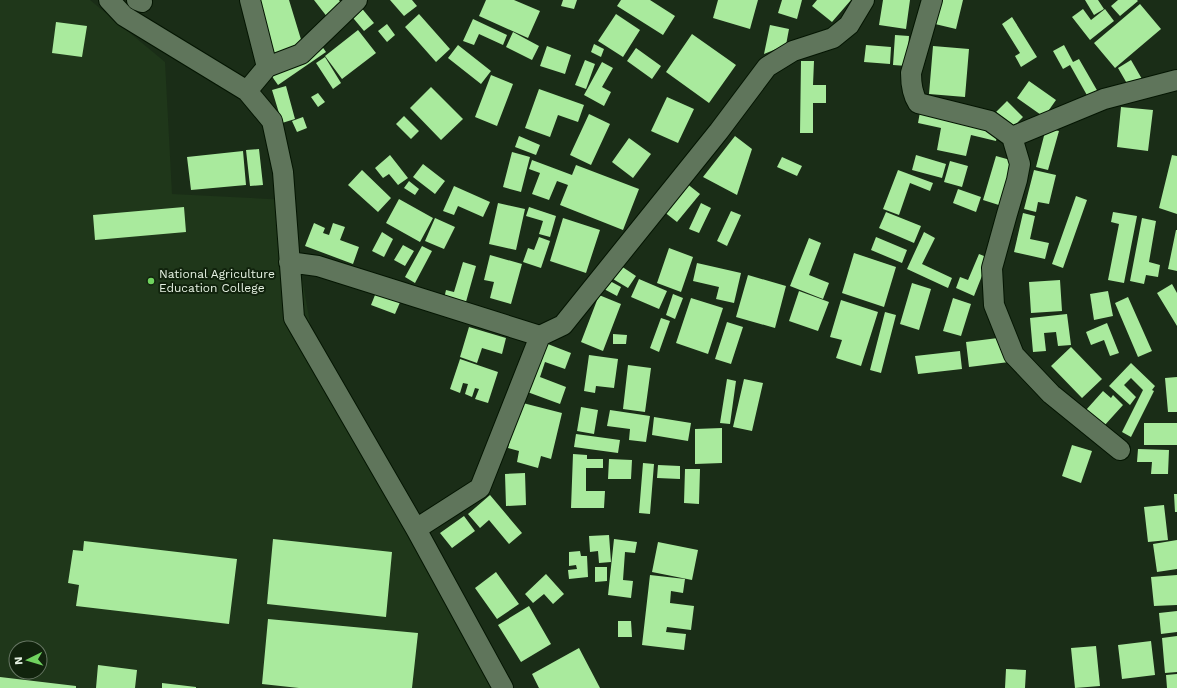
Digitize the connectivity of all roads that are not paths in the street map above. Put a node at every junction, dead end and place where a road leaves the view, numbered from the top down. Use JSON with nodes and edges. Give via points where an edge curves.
{"nodes":[{"id":1,"x":109,"y":0,"type":"edge"},
{"id":2,"x":137,"y":0,"type":"edge"},
{"id":3,"x":142,"y":0,"type":"edge"},
{"id":4,"x":250,"y":0,"type":"edge"},
{"id":5,"x":357,"y":0,"type":"edge"},
{"id":6,"x":864,"y":0,"type":"edge"},
{"id":7,"x":932,"y":0,"type":"edge"},
{"id":8,"x":126,"y":8,"type":"edge"},
{"id":9,"x":267,"y":67,"type":"junction"},
{"id":10,"x":1177,"y":80,"type":"edge"},
{"id":11,"x":247,"y":91,"type":"junction"},
{"id":12,"x":1012,"y":137,"type":"junction"},
{"id":13,"x":289,"y":262,"type":"junction"},
{"id":14,"x":540,"y":336,"type":"junction"},
{"id":15,"x":1120,"y":450,"type":"dead end"},
{"id":16,"x":416,"y":529,"type":"junction"},
{"id":17,"x":503,"y":688,"type":"edge"}],
"edges":[{"from":1,"to":8,"type":"street"},
{"from":2,"to":3,"type":"street"},
{"from":4,"to":9,"type":"street"},
{"from":5,"to":9,"type":"street","via":[[301,54]]},
{"from":6,"to":14,"type":"street","via":[[849,25],[833,38],[793,52],[767,67],[719,131],[563,325]]},
{"from":7,"to":12,"type":"street","via":[[911,73],[914,98],[918,103],[990,121]]},
{"from":8,"to":11,"type":"street"},
{"from":9,"to":11,"type":"street"},
{"from":10,"to":12,"type":"street","via":[[1104,99]]},
{"from":11,"to":13,"type":"street","via":[[272,121],[283,172]]},
{"from":12,"to":15,"type":"street","via":[[1020,164],[992,268],[994,305],[1014,355],[1051,394]]},
{"from":13,"to":14,"type":"street","via":[[318,266]]},
{"from":13,"to":16,"type":"street","via":[[294,318]]},
{"from":14,"to":16,"type":"street","via":[[480,488]]},
{"from":16,"to":17,"type":"street"}]}
